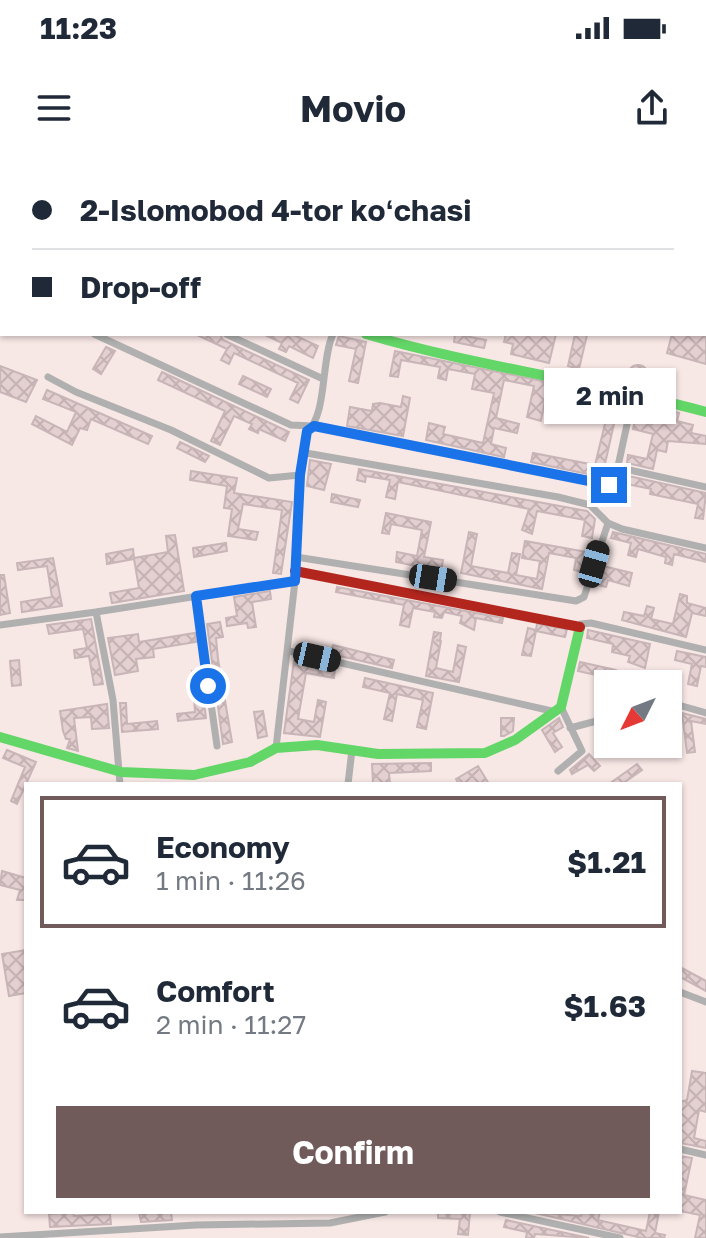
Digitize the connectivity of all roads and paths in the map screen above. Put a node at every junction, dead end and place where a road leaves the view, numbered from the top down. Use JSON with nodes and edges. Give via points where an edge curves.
{"nodes":[{"id":1,"x":98,"y":336,"type":"edge"},
{"id":2,"x":230,"y":336,"type":"edge"},
{"id":3,"x":332,"y":336,"type":"edge"},
{"id":4,"x":373,"y":336,"type":"edge"},
{"id":5,"x":48,"y":377,"type":"dead end"},
{"id":6,"x":321,"y":378,"type":"junction"},
{"id":7,"x":634,"y":392,"type":"junction"},
{"id":8,"x":706,"y":412,"type":"edge"},
{"id":9,"x":314,"y":426,"type":"junction"},
{"id":10,"x":306,"y":453,"type":"junction"},
{"id":11,"x":616,"y":467,"type":"junction"},
{"id":12,"x":300,"y":475,"type":"junction"},
{"id":13,"x":706,"y":487,"type":"edge"},
{"id":14,"x":608,"y":523,"type":"junction"},
{"id":15,"x":706,"y":548,"type":"edge"},
{"id":16,"x":296,"y":557,"type":"junction"},
{"id":17,"x":295,"y":576,"type":"junction"},
{"id":18,"x":196,"y":596,"type":"junction"},
{"id":19,"x":96,"y":612,"type":"junction"},
{"id":20,"x":581,"y":624,"type":"junction"},
{"id":21,"x":0,"y":625,"type":"edge"},
{"id":22,"x":706,"y":650,"type":"edge"},
{"id":23,"x":289,"y":651,"type":"junction"},
{"id":24,"x":560,"y":706,"type":"junction"},
{"id":25,"x":682,"y":706,"type":"edge"},
{"id":26,"x":706,"y":713,"type":"edge"},
{"id":27,"x":594,"y":722,"type":"edge"},
{"id":28,"x":570,"y":728,"type":"junction"},
{"id":29,"x":0,"y":737,"type":"edge"},
{"id":30,"x":217,"y":746,"type":"dead end"},
{"id":31,"x":276,"y":748,"type":"junction"},
{"id":32,"x":352,"y":750,"type":"junction"},
{"id":33,"x":558,"y":771,"type":"dead end"},
{"id":34,"x":121,"y":772,"type":"junction"},
{"id":35,"x":120,"y":782,"type":"edge"},
{"id":36,"x":348,"y":782,"type":"edge"},
{"id":37,"x":682,"y":993,"type":"edge"},
{"id":38,"x":706,"y":1002,"type":"edge"},
{"id":39,"x":682,"y":1149,"type":"edge"},
{"id":40,"x":706,"y":1155,"type":"edge"},
{"id":41,"x":375,"y":1214,"type":"edge"},
{"id":42,"x":509,"y":1214,"type":"edge"},
{"id":43,"x":0,"y":1237,"type":"edge"},
{"id":44,"x":620,"y":1238,"type":"edge"}],
"edges":[{"from":1,"to":9,"type":"street","via":[[291,425]]},
{"from":2,"to":6,"type":"street"},
{"from":3,"to":6,"type":"street"},
{"from":4,"to":7,"type":"street"},
{"from":5,"to":12,"type":"street","via":[[269,478]]},
{"from":6,"to":9,"type":"street"},
{"from":7,"to":8,"type":"street"},
{"from":7,"to":11,"type":"street"},
{"from":9,"to":10,"type":"street","via":[[307,431]]},
{"from":9,"to":11,"type":"street","via":[[603,484],[615,480]]},
{"from":10,"to":12,"type":"street"},
{"from":10,"to":14,"type":"street","via":[[590,505]]},
{"from":11,"to":13,"type":"street"},
{"from":12,"to":16,"type":"street"},
{"from":14,"to":15,"type":"street"},
{"from":14,"to":16,"type":"street","via":[[584,597],[576,601]]},
{"from":16,"to":17,"type":"street"},
{"from":17,"to":18,"type":"street"},
{"from":17,"to":20,"type":"street"},
{"from":17,"to":23,"type":"street"},
{"from":18,"to":19,"type":"street"},
{"from":18,"to":30,"type":"street"},
{"from":19,"to":21,"type":"street"},
{"from":19,"to":34,"type":"street"},
{"from":20,"to":22,"type":"street"},
{"from":20,"to":24,"type":"street"},
{"from":23,"to":24,"type":"street"},
{"from":23,"to":31,"type":"street"},
{"from":24,"to":28,"type":"street"},
{"from":24,"to":32,"type":"street","via":[[515,740],[485,753]]},
{"from":25,"to":26,"type":"street"},
{"from":27,"to":28,"type":"street"},
{"from":28,"to":33,"type":"street","via":[[582,751]]},
{"from":29,"to":34,"type":"street"},
{"from":31,"to":32,"type":"street","via":[[317,745]]},
{"from":31,"to":34,"type":"street","via":[[250,762],[194,775]]},
{"from":32,"to":36,"type":"street"},
{"from":34,"to":35,"type":"street"},
{"from":37,"to":38,"type":"street"},
{"from":39,"to":40,"type":"street"},
{"from":41,"to":43,"type":"street","via":[[330,1223]]},
{"from":42,"to":44,"type":"street"}]}
